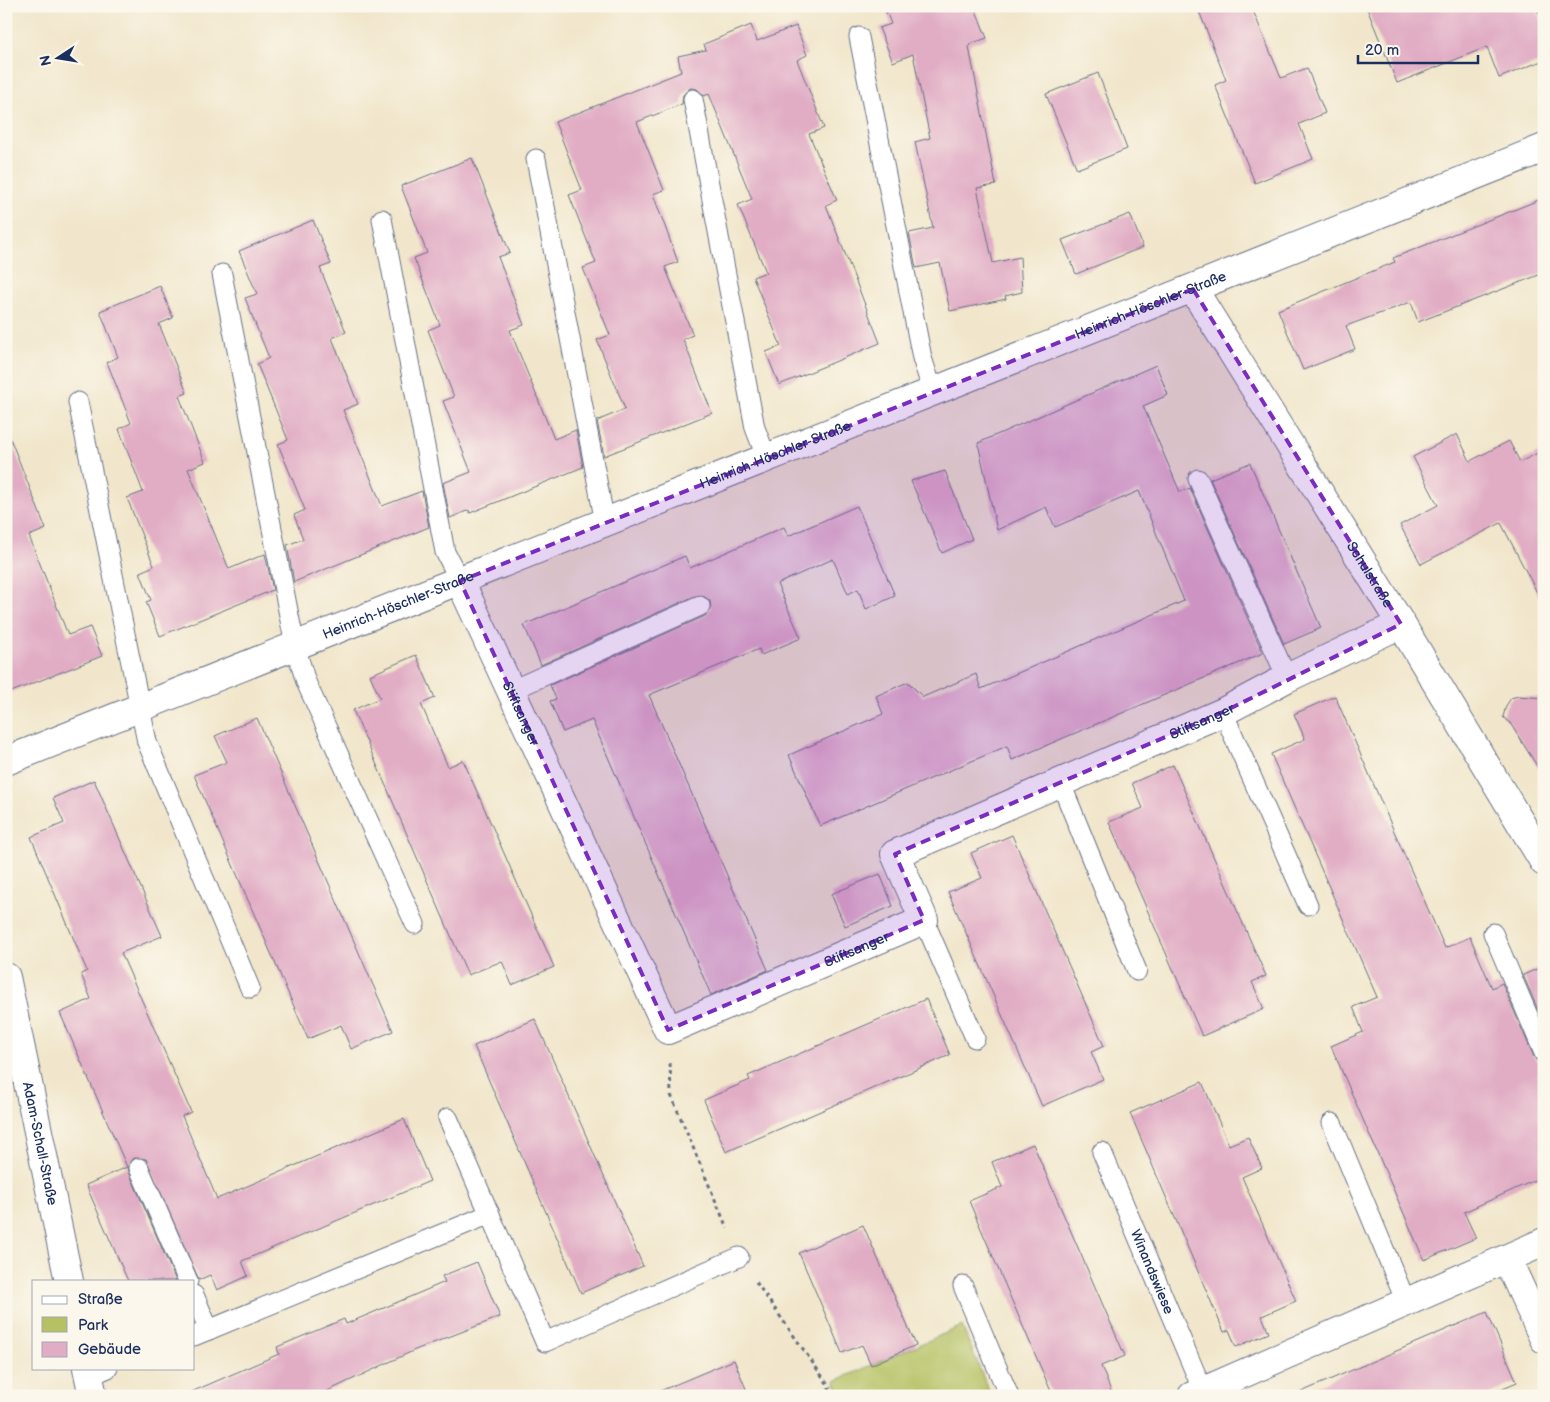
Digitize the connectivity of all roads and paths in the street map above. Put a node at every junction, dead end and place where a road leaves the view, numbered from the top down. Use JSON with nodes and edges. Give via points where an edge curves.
{"nodes":[{"id":1,"x":859,"y":37,"type":"dead end"},
{"id":2,"x":693,"y":98,"type":"dead end"},
{"id":3,"x":1544,"y":148,"type":"edge"},
{"id":4,"x":536,"y":160,"type":"dead end"},
{"id":5,"x":382,"y":219,"type":"dead end"},
{"id":6,"x":222,"y":274,"type":"dead end"},
{"id":7,"x":1193,"y":289,"type":"junction"},
{"id":8,"x":933,"y":392,"type":"junction"},
{"id":9,"x":78,"y":402,"type":"dead end"},
{"id":10,"x":767,"y":458,"type":"junction"},
{"id":11,"x":1198,"y":479,"type":"dead end"},
{"id":12,"x":605,"y":523,"type":"junction"},
{"id":13,"x":460,"y":581,"type":"junction"},
{"id":14,"x":700,"y":606,"type":"dead end"},
{"id":15,"x":1401,"y":624,"type":"junction"},
{"id":16,"x":296,"y":646,"type":"junction"},
{"id":17,"x":1287,"y":678,"type":"junction"},
{"id":18,"x":512,"y":690,"type":"junction"},
{"id":19,"x":139,"y":709,"type":"junction"},
{"id":20,"x":1223,"y":712,"type":"junction"},
{"id":21,"x":6,"y":761,"type":"edge"},
{"id":22,"x":1060,"y":781,"type":"junction"},
{"id":23,"x":1544,"y":862,"type":"edge"},
{"id":24,"x":1308,"y":905,"type":"dead end"},
{"id":25,"x":924,"y":920,"type":"junction"},
{"id":26,"x":415,"y":924,"type":"dead end"},
{"id":27,"x":1493,"y":933,"type":"dead end"},
{"id":28,"x":1137,"y":971,"type":"dead end"},
{"id":29,"x":6,"y":977,"type":"edge"},
{"id":30,"x":250,"y":988,"type":"dead end"},
{"id":31,"x":668,"y":1030,"type":"junction"},
{"id":32,"x":975,"y":1038,"type":"dead end"},
{"id":33,"x":1544,"y":1053,"type":"edge"},
{"id":34,"x":448,"y":1118,"type":"dead end"},
{"id":35,"x":1332,"y":1124,"type":"dead end"},
{"id":36,"x":1102,"y":1152,"type":"dead end"},
{"id":37,"x":139,"y":1168,"type":"dead end"},
{"id":38,"x":490,"y":1214,"type":"junction"},
{"id":39,"x":1544,"y":1242,"type":"edge"},
{"id":40,"x":739,"y":1257,"type":"junction"},
{"id":41,"x":1507,"y":1259,"type":"junction"},
{"id":42,"x":69,"y":1280,"type":"edge"},
{"id":43,"x":188,"y":1280,"type":"edge"},
{"id":44,"x":964,"y":1286,"type":"dead end"},
{"id":45,"x":195,"y":1300,"type":"edge"},
{"id":46,"x":1406,"y":1302,"type":"junction"},
{"id":47,"x":201,"y":1333,"type":"edge"},
{"id":48,"x":1544,"y":1339,"type":"edge"},
{"id":49,"x":1197,"y":1393,"type":"edge"},
{"id":50,"x":830,"y":1396,"type":"edge"},
{"id":51,"x":1009,"y":1396,"type":"edge"}],
"edges":[{"from":1,"to":8,"type":"lane","via":[[922,358]]},
{"from":2,"to":10,"type":"lane","via":[[755,428]]},
{"from":3,"to":7,"type":"street","name":"Heinrich-Höschler-Straße"},
{"from":4,"to":12,"type":"lane"},
{"from":5,"to":13,"type":"lane","via":[[445,552]]},
{"from":6,"to":16,"type":"lane"},
{"from":7,"to":8,"type":"street","name":"Heinrich-Höschler-Straße"},
{"from":7,"to":15,"type":"street","name":"Schulstraße"},
{"from":8,"to":10,"type":"street","name":"Heinrich-Höschler-Straße"},
{"from":9,"to":19,"type":"lane"},
{"from":10,"to":12,"type":"street","name":"Heinrich-Höschler-Straße"},
{"from":11,"to":17,"type":"lane"},
{"from":12,"to":13,"type":"street","name":"Heinrich-Höschler-Straße"},
{"from":13,"to":16,"type":"street","name":"Heinrich-Höschler-Straße"},
{"from":13,"to":18,"type":"street","name":"Stiftsanger"},
{"from":14,"to":18,"type":"lane"},
{"from":15,"to":17,"type":"street","name":"Stiftsanger"},
{"from":15,"to":23,"type":"street","name":"Schulstraße"},
{"from":16,"to":19,"type":"street","name":"Heinrich-Höschler-Straße"},
{"from":16,"to":26,"type":"lane","via":[[306,682]]},
{"from":17,"to":20,"type":"street","name":"Stiftsanger"},
{"from":18,"to":31,"type":"street","name":"Stiftsanger"},
{"from":19,"to":21,"type":"street","name":"Heinrich-Höschler-Straße"},
{"from":19,"to":30,"type":"lane","via":[[147,742]]},
{"from":20,"to":22,"type":"street","name":"Stiftsanger"},
{"from":20,"to":24,"type":"lane"},
{"from":22,"to":25,"type":"street","name":"Stiftsanger","via":[[895,854]]},
{"from":22,"to":28,"type":"lane"},
{"from":25,"to":31,"type":"street","name":"Stiftsanger"},
{"from":25,"to":32,"type":"lane"},
{"from":27,"to":33,"type":"lane"},
{"from":29,"to":42,"type":"street","name":"Adam-Schall-Straße"},
{"from":31,"to":40,"type":"path","via":[[671,1095]]},
{"from":34,"to":38,"type":"lane"},
{"from":35,"to":46,"type":"lane"},
{"from":36,"to":49,"type":"lane","name":"Winandswiese"},
{"from":37,"to":43,"type":"lane"},
{"from":38,"to":40,"type":"lane","via":[[545,1342]]},
{"from":38,"to":47,"type":"lane"},
{"from":39,"to":41,"type":"street","name":"Winandswiese"},
{"from":40,"to":50,"type":"path","via":[[829,1386]]},
{"from":41,"to":46,"type":"street","name":"Winandswiese"},
{"from":41,"to":48,"type":"street"},
{"from":44,"to":51,"type":"lane"},
{"from":45,"to":47,"type":"lane"},
{"from":46,"to":49,"type":"street","name":"Winandswiese"}]}
